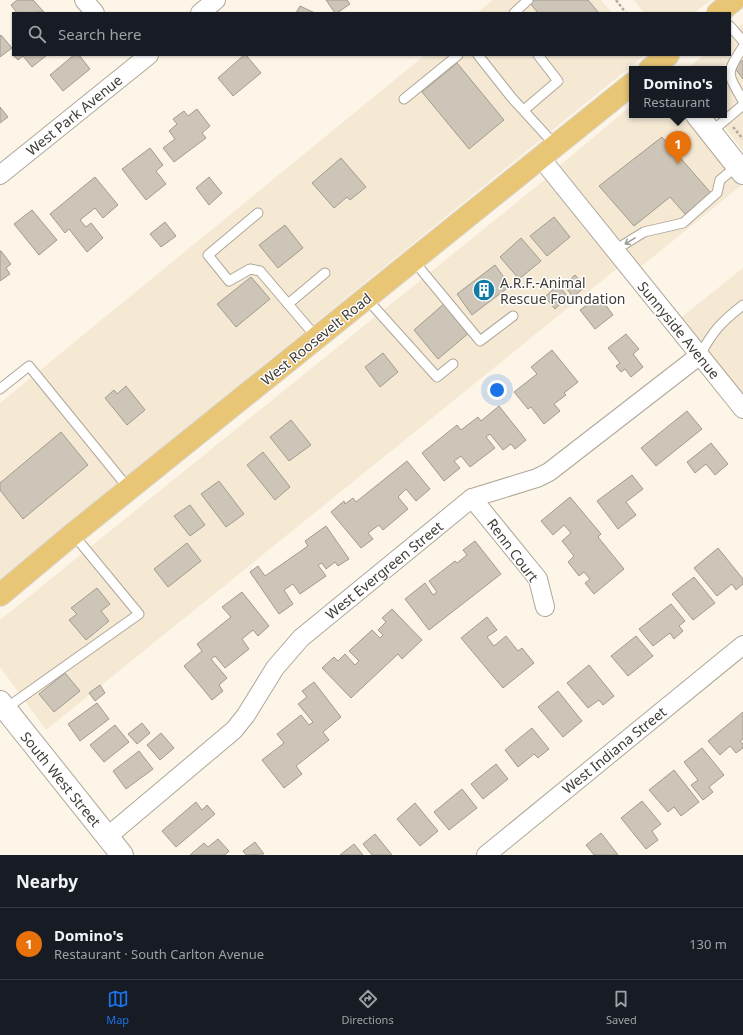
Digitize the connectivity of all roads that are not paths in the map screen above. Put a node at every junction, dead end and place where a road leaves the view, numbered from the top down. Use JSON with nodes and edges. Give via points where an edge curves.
{"nodes":[{"id":1,"x":84,"y":0,"type":"edge"},
{"id":2,"x":216,"y":0,"type":"edge"},
{"id":3,"x":528,"y":0,"type":"edge"},
{"id":4,"x":734,"y":0,"type":"edge"},
{"id":5,"x":94,"y":12,"type":"edge"},
{"id":6,"x":201,"y":12,"type":"edge"},
{"id":7,"x":515,"y":12,"type":"edge"},
{"id":8,"x":720,"y":12,"type":"edge"},
{"id":9,"x":731,"y":27,"type":"edge"},
{"id":10,"x":743,"y":41,"type":"edge"},
{"id":11,"x":743,"y":46,"type":"edge"},
{"id":12,"x":457,"y":56,"type":"edge"},
{"id":13,"x":479,"y":56,"type":"edge"},
{"id":14,"x":539,"y":56,"type":"edge"},
{"id":15,"x":138,"y":58,"type":"edge"},
{"id":16,"x":629,"y":86,"type":"edge"},
{"id":17,"x":404,"y":99,"type":"dead end"},
{"id":18,"x":743,"y":100,"type":"edge"},
{"id":19,"x":743,"y":105,"type":"edge"},
{"id":20,"x":524,"y":110,"type":"junction"},
{"id":21,"x":699,"y":118,"type":"edge"},
{"id":22,"x":711,"y":132,"type":"junction"},
{"id":23,"x":548,"y":152,"type":"junction"},
{"id":24,"x":740,"y":170,"type":"edge"},
{"id":25,"x":0,"y":175,"type":"edge"},
{"id":26,"x":258,"y":213,"type":"dead end"},
{"id":27,"x":615,"y":250,"type":"junction"},
{"id":28,"x":413,"y":260,"type":"junction"},
{"id":29,"x":325,"y":273,"type":"dead end"},
{"id":30,"x":366,"y":298,"type":"junction"},
{"id":31,"x":288,"y":304,"type":"junction"},
{"id":32,"x":743,"y":305,"type":"edge"},
{"id":33,"x":513,"y":316,"type":"dead end"},
{"id":34,"x":317,"y":338,"type":"junction"},
{"id":35,"x":700,"y":355,"type":"junction"},
{"id":36,"x":453,"y":364,"type":"dead end"},
{"id":37,"x":0,"y":389,"type":"edge"},
{"id":38,"x":743,"y":409,"type":"edge"},
{"id":39,"x":129,"y":490,"type":"junction"},
{"id":40,"x":472,"y":498,"type":"junction"},
{"id":41,"x":74,"y":534,"type":"junction"},
{"id":42,"x":0,"y":595,"type":"edge"},
{"id":43,"x":545,"y":607,"type":"dead end"},
{"id":44,"x":743,"y":645,"type":"edge"},
{"id":45,"x":2,"y":705,"type":"edge"},
{"id":46,"x":107,"y":837,"type":"junction"},
{"id":47,"x":122,"y":855,"type":"edge"},
{"id":48,"x":486,"y":855,"type":"edge"}],
"edges":[{"from":1,"to":5,"type":"street"},
{"from":2,"to":6,"type":"street"},
{"from":3,"to":7,"type":"lane"},
{"from":4,"to":8,"type":"main road"},
{"from":9,"to":10,"type":"lane"},
{"from":11,"to":18,"type":"lane","via":[[731,65],[730,77]]},
{"from":12,"to":17,"type":"lane"},
{"from":13,"to":20,"type":"lane"},
{"from":14,"to":20,"type":"lane","via":[[558,82]]},
{"from":15,"to":25,"type":"street","name":"West Park Avenue"},
{"from":16,"to":23,"type":"main road","name":"West Roosevelt Road"},
{"from":19,"to":22,"type":"lane"},
{"from":20,"to":23,"type":"lane"},
{"from":21,"to":22,"type":"street"},
{"from":22,"to":24,"type":"street"},
{"from":23,"to":27,"type":"street","name":"Sunnyside Avenue"},
{"from":23,"to":28,"type":"main road","name":"West Roosevelt Road"},
{"from":24,"to":27,"type":"lane","one_way":true,"via":[[720,180],[717,193],[683,222],[644,232]]},
{"from":26,"to":31,"type":"lane","via":[[208,255],[229,281],[250,269],[260,271]]},
{"from":27,"to":35,"type":"street","name":"Sunnyside Avenue"},
{"from":28,"to":30,"type":"main road","name":"West Roosevelt Road"},
{"from":28,"to":33,"type":"lane","via":[[480,341]]},
{"from":29,"to":31,"type":"lane"},
{"from":30,"to":34,"type":"main road","name":"West Roosevelt Road"},
{"from":30,"to":36,"type":"lane","via":[[437,377]]},
{"from":31,"to":34,"type":"lane"},
{"from":32,"to":35,"type":"lane","via":[[723,320],[709,337]]},
{"from":34,"to":39,"type":"main road","name":"West Roosevelt Road"},
{"from":35,"to":38,"type":"street","name":"Sunnyside Avenue"},
{"from":35,"to":40,"type":"street","name":"West Evergreen Street","via":[[549,472]]},
{"from":37,"to":39,"type":"lane","via":[[29,366]]},
{"from":39,"to":41,"type":"main road","name":"West Roosevelt Road"},
{"from":40,"to":43,"type":"street","name":"Renn Court","via":[[538,579]]},
{"from":40,"to":46,"type":"street","name":"West Evergreen Street","via":[[301,638],[275,668],[234,730]]},
{"from":41,"to":42,"type":"main road","name":"West Roosevelt Road"},
{"from":41,"to":45,"type":"lane","via":[[139,614]]},
{"from":44,"to":48,"type":"street","name":"West Indiana Street"},
{"from":45,"to":46,"type":"street","name":"South West Street"},
{"from":46,"to":47,"type":"street","name":"South West Street"}]}
